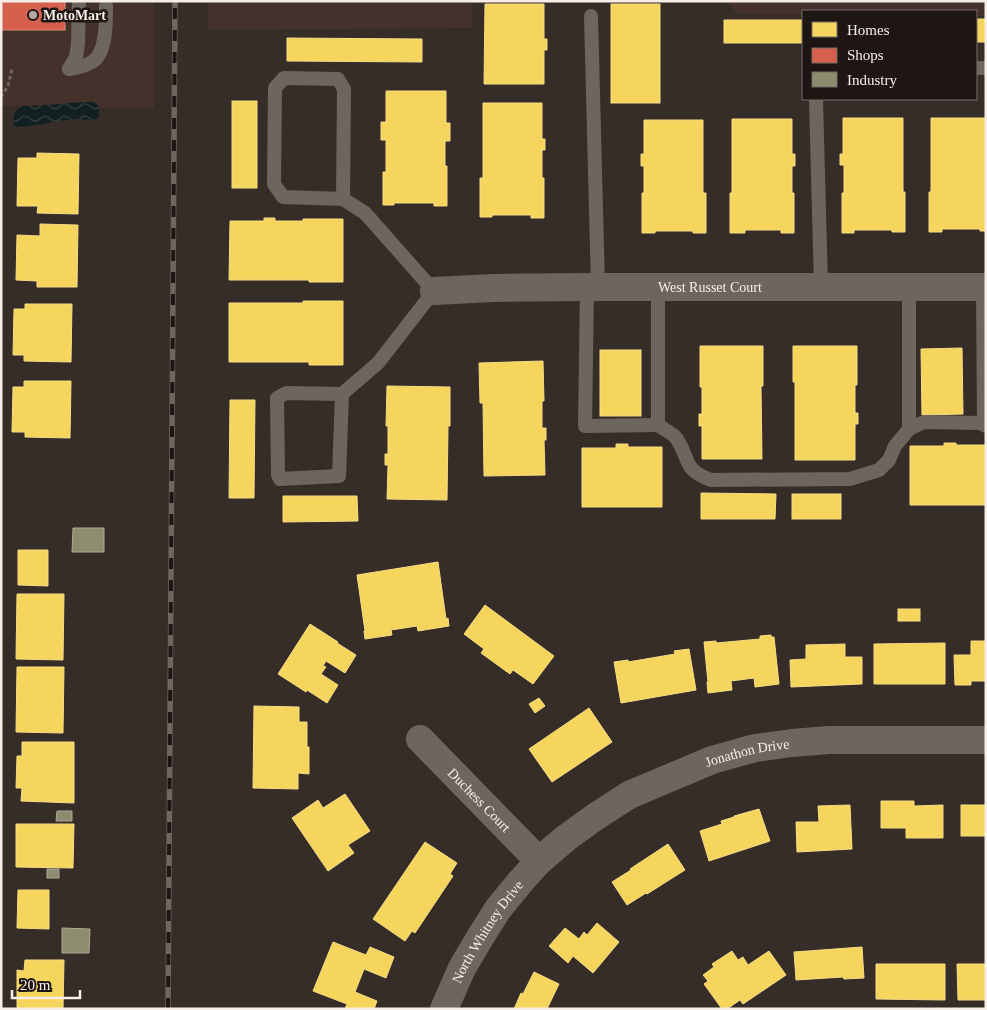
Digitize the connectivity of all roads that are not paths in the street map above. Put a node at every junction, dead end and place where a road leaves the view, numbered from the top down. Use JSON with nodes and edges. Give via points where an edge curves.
{"nodes":[{"id":1,"x":79,"y":1,"type":"edge"},
{"id":2,"x":106,"y":5,"type":"dead end"},
{"id":3,"x":591,"y":16,"type":"dead end"},
{"id":4,"x":816,"y":100,"type":"edge"},
{"id":5,"x":343,"y":199,"type":"junction"},
{"id":6,"x":592,"y":287,"type":"junction"},
{"id":7,"x":658,"y":287,"type":"junction"},
{"id":8,"x":821,"y":287,"type":"junction"},
{"id":9,"x":984,"y":287,"type":"edge"},
{"id":10,"x":909,"y":288,"type":"junction"},
{"id":11,"x":434,"y":291,"type":"junction"},
{"id":12,"x":342,"y":394,"type":"junction"},
{"id":13,"x":658,"y":425,"type":"junction"},
{"id":14,"x":985,"y":425,"type":"edge"},
{"id":15,"x":909,"y":429,"type":"junction"},
{"id":16,"x":420,"y":739,"type":"dead end"},
{"id":17,"x":986,"y":740,"type":"edge"},
{"id":18,"x":539,"y":861,"type":"junction"},
{"id":19,"x":444,"y":1009,"type":"edge"}],
"edges":[{"from":1,"to":2,"type":"lane","via":[[78,44],[69,69],[94,61],[101,52]]},
{"from":3,"to":6,"type":"lane"},
{"from":4,"to":8,"type":"lane"},
{"from":5,"to":5,"type":"lane","via":[[283,197],[274,184],[275,88],[284,78],[338,79],[344,89]]},
{"from":5,"to":11,"type":"lane","via":[[365,213]]},
{"from":6,"to":7,"type":"street","name":"West Russet Court"},
{"from":6,"to":11,"type":"street","name":"West Russet Court"},
{"from":6,"to":13,"type":"lane","via":[[585,426]]},
{"from":7,"to":8,"type":"street","name":"West Russet Court"},
{"from":7,"to":13,"type":"lane"},
{"from":8,"to":10,"type":"street","name":"West Russet Court"},
{"from":9,"to":10,"type":"street","name":"West Russet Court"},
{"from":9,"to":14,"type":"lane"},
{"from":10,"to":15,"type":"lane"},
{"from":11,"to":12,"type":"lane","via":[[378,362]]},
{"from":12,"to":12,"type":"lane","via":[[339,476],[280,479],[277,398],[286,393]]},
{"from":13,"to":15,"type":"lane","via":[[676,438],[688,466],[711,480],[850,479],[879,470]]},
{"from":14,"to":15,"type":"lane","via":[[924,422]]},
{"from":16,"to":18,"type":"street","name":"Duchess Court"},
{"from":17,"to":18,"type":"street","name":"Jonathon Drive","via":[[829,740],[756,748],[712,760],[629,795],[587,822]]},
{"from":18,"to":19,"type":"street","name":"North Whitney Drive","via":[[498,909],[462,968]]}]}
